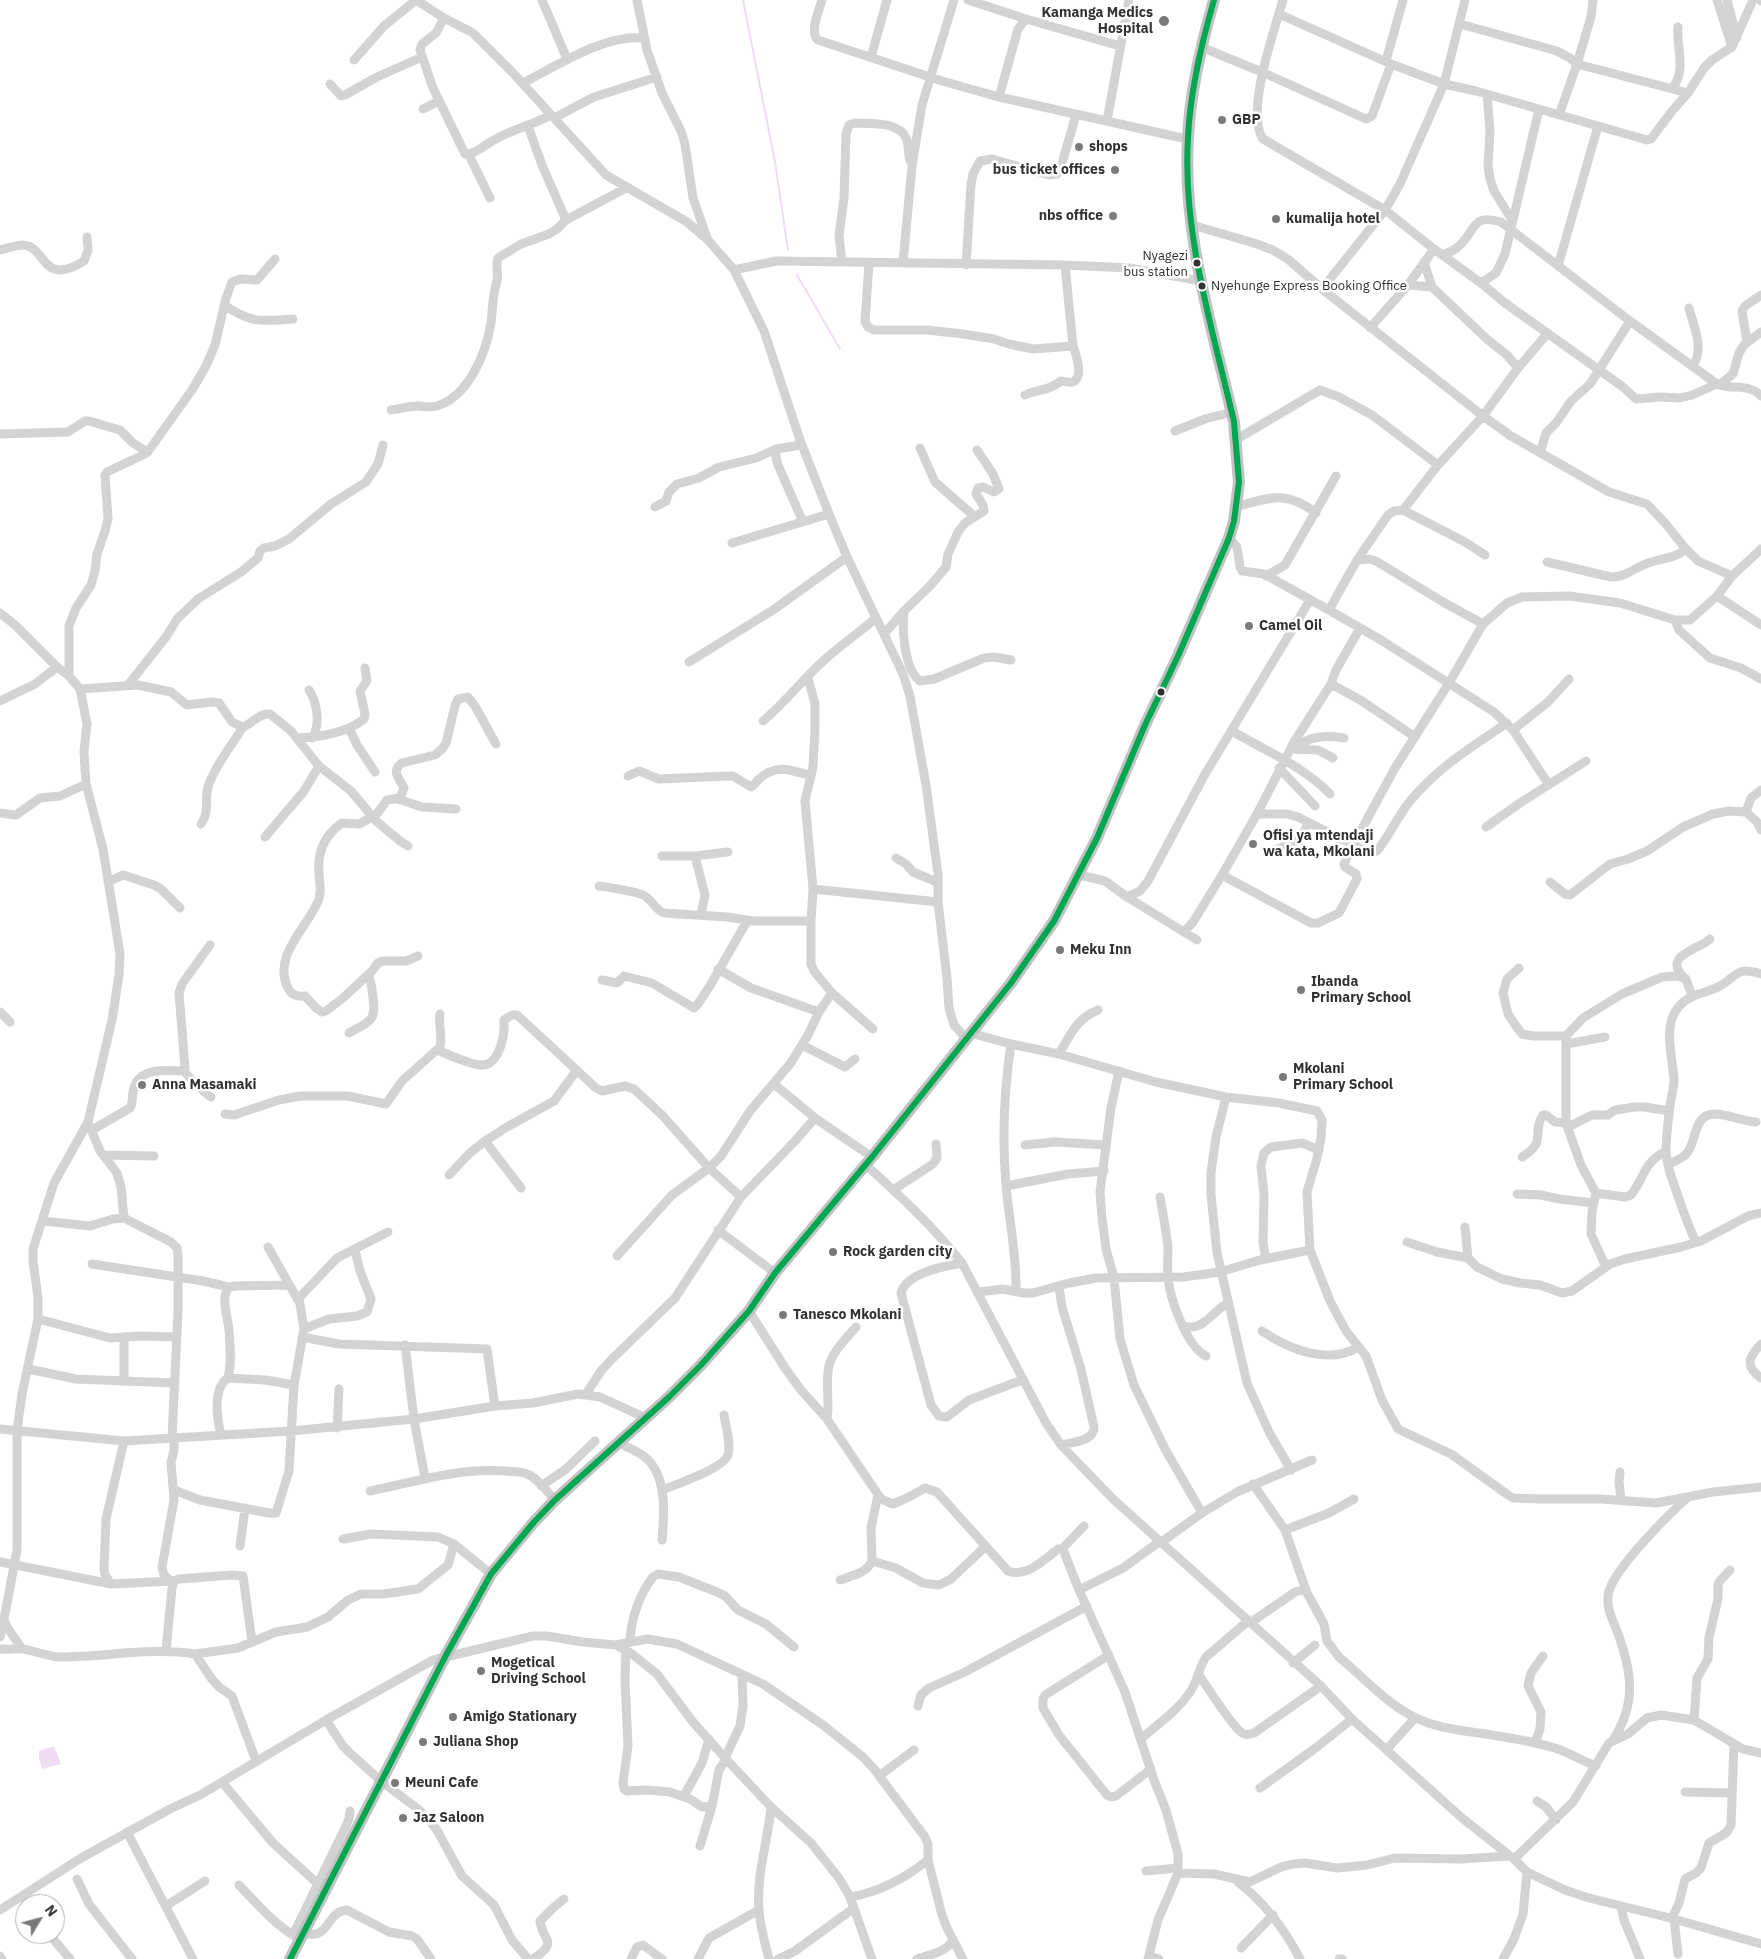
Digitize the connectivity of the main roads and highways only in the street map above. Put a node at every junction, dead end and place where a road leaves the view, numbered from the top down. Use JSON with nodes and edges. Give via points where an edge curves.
{"nodes":[{"id":1,"x":1214,"y":0,"type":"edge"},
{"id":2,"x":290,"y":1959,"type":"edge"}],
"edges":[{"from":1,"to":2,"type":"highway","via":[[1193,89],[1187,139],[1189,201],[1201,281],[1237,439],[1239,482],[1229,538],[1080,875],[1033,954],[869,1161],[775,1273],[749,1311],[700,1366],[555,1500],[491,1574],[299,1936]]}]}
